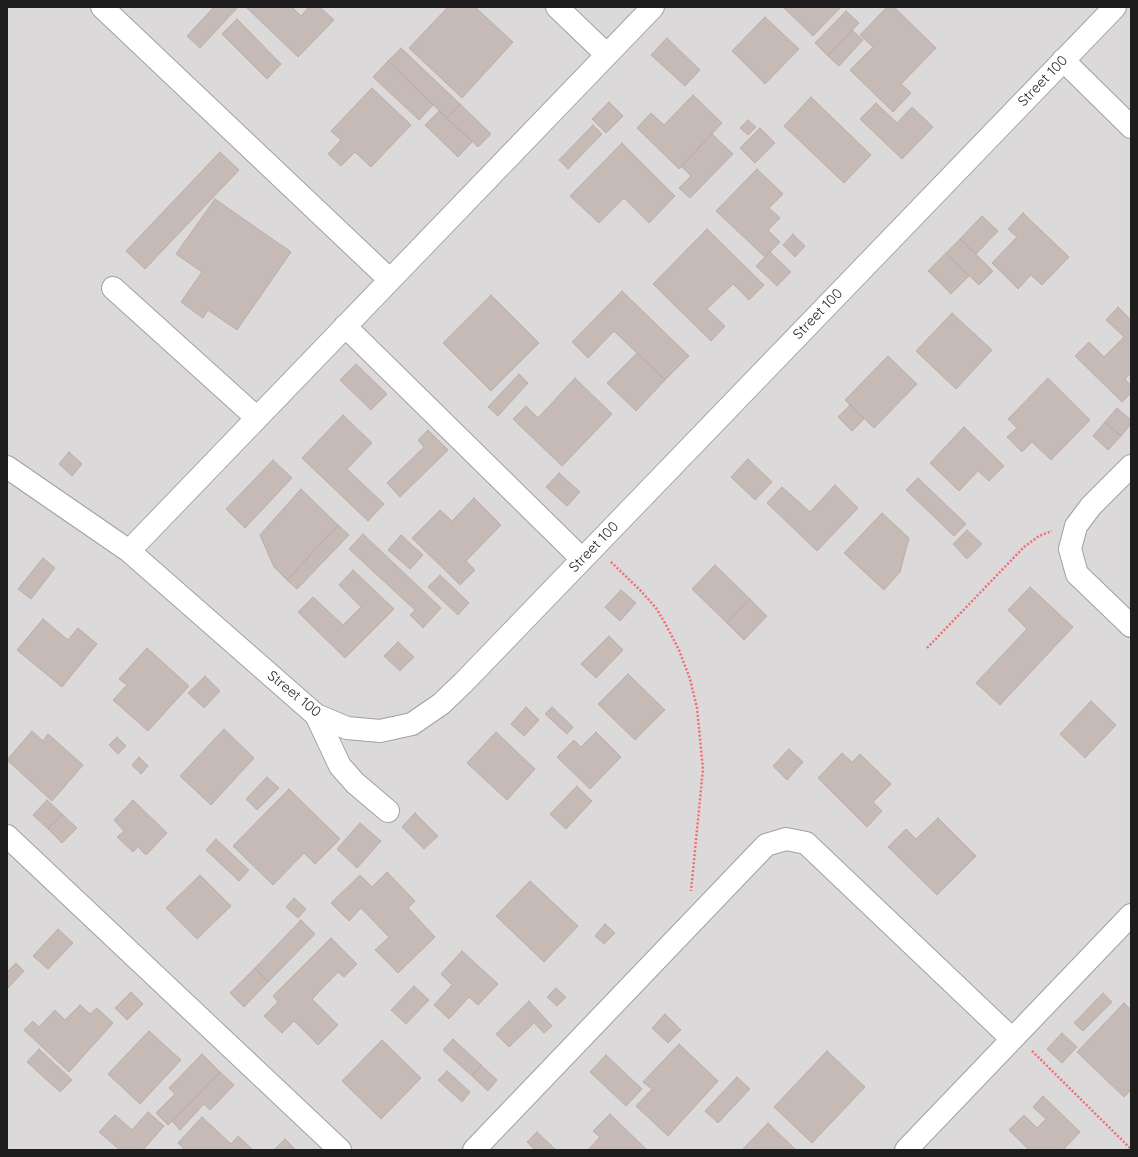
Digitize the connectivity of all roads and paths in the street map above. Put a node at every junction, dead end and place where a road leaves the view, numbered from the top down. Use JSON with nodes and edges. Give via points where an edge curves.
{"nodes":[{"id":1,"x":102,"y":7,"type":"edge"},
{"id":2,"x":557,"y":7,"type":"edge"},
{"id":3,"x":653,"y":7,"type":"edge"},
{"id":4,"x":1114,"y":7,"type":"edge"},
{"id":5,"x":607,"y":55,"type":"junction"},
{"id":6,"x":1063,"y":60,"type":"junction"},
{"id":7,"x":1131,"y":127,"type":"edge"},
{"id":8,"x":390,"y":280,"type":"junction"},
{"id":9,"x":113,"y":288,"type":"dead end"},
{"id":10,"x":345,"y":326,"type":"junction"},
{"id":11,"x":257,"y":418,"type":"junction"},
{"id":12,"x":1131,"y":466,"type":"edge"},
{"id":13,"x":7,"y":467,"type":"edge"},
{"id":14,"x":1076,"y":526,"type":"junction"},
{"id":15,"x":129,"y":551,"type":"junction"},
{"id":16,"x":589,"y":553,"type":"junction"},
{"id":17,"x":1131,"y":626,"type":"edge"},
{"id":18,"x":927,"y":648,"type":"dead end"},
{"id":19,"x":316,"y":715,"type":"junction"},
{"id":20,"x":388,"y":811,"type":"dead end"},
{"id":21,"x":7,"y":836,"type":"edge"},
{"id":22,"x":1131,"y":915,"type":"edge"},
{"id":23,"x":687,"y":928,"type":"junction"},
{"id":24,"x":1013,"y":1037,"type":"junction"},
{"id":25,"x":1131,"y":1149,"type":"edge"},
{"id":26,"x":340,"y":1150,"type":"edge"},
{"id":27,"x":474,"y":1150,"type":"edge"},
{"id":28,"x":906,"y":1150,"type":"edge"}],
"edges":[{"from":1,"to":8,"type":"street"},
{"from":2,"to":5,"type":"street"},
{"from":3,"to":5,"type":"street"},
{"from":4,"to":6,"type":"street","name":"Street 100"},
{"from":5,"to":8,"type":"street"},
{"from":6,"to":7,"type":"street"},
{"from":6,"to":16,"type":"street","name":"Street 100"},
{"from":8,"to":10,"type":"street"},
{"from":9,"to":11,"type":"street"},
{"from":10,"to":11,"type":"street"},
{"from":10,"to":16,"type":"street"},
{"from":11,"to":15,"type":"street"},
{"from":12,"to":14,"type":"street","via":[[1091,506]]},
{"from":13,"to":15,"type":"street","name":"Street 100"},
{"from":14,"to":17,"type":"street","via":[[1070,549],[1077,574]]},
{"from":14,"to":18,"type":"path","via":[[1039,536],[1024,547]]},
{"from":15,"to":19,"type":"street","name":"Street 100"},
{"from":16,"to":19,"type":"street","name":"Street 100","via":[[446,699],[412,724],[380,731],[347,728]]},
{"from":16,"to":23,"type":"path","via":[[641,591],[656,608],[679,650],[690,679],[697,708],[703,769]]},
{"from":19,"to":20,"type":"street","via":[[340,766],[355,783]]},
{"from":21,"to":26,"type":"street"},
{"from":22,"to":24,"type":"street"},
{"from":23,"to":24,"type":"street","via":[[766,845],[786,839],[806,843]]},
{"from":23,"to":27,"type":"street"},
{"from":24,"to":25,"type":"path"},
{"from":24,"to":28,"type":"street"}]}
